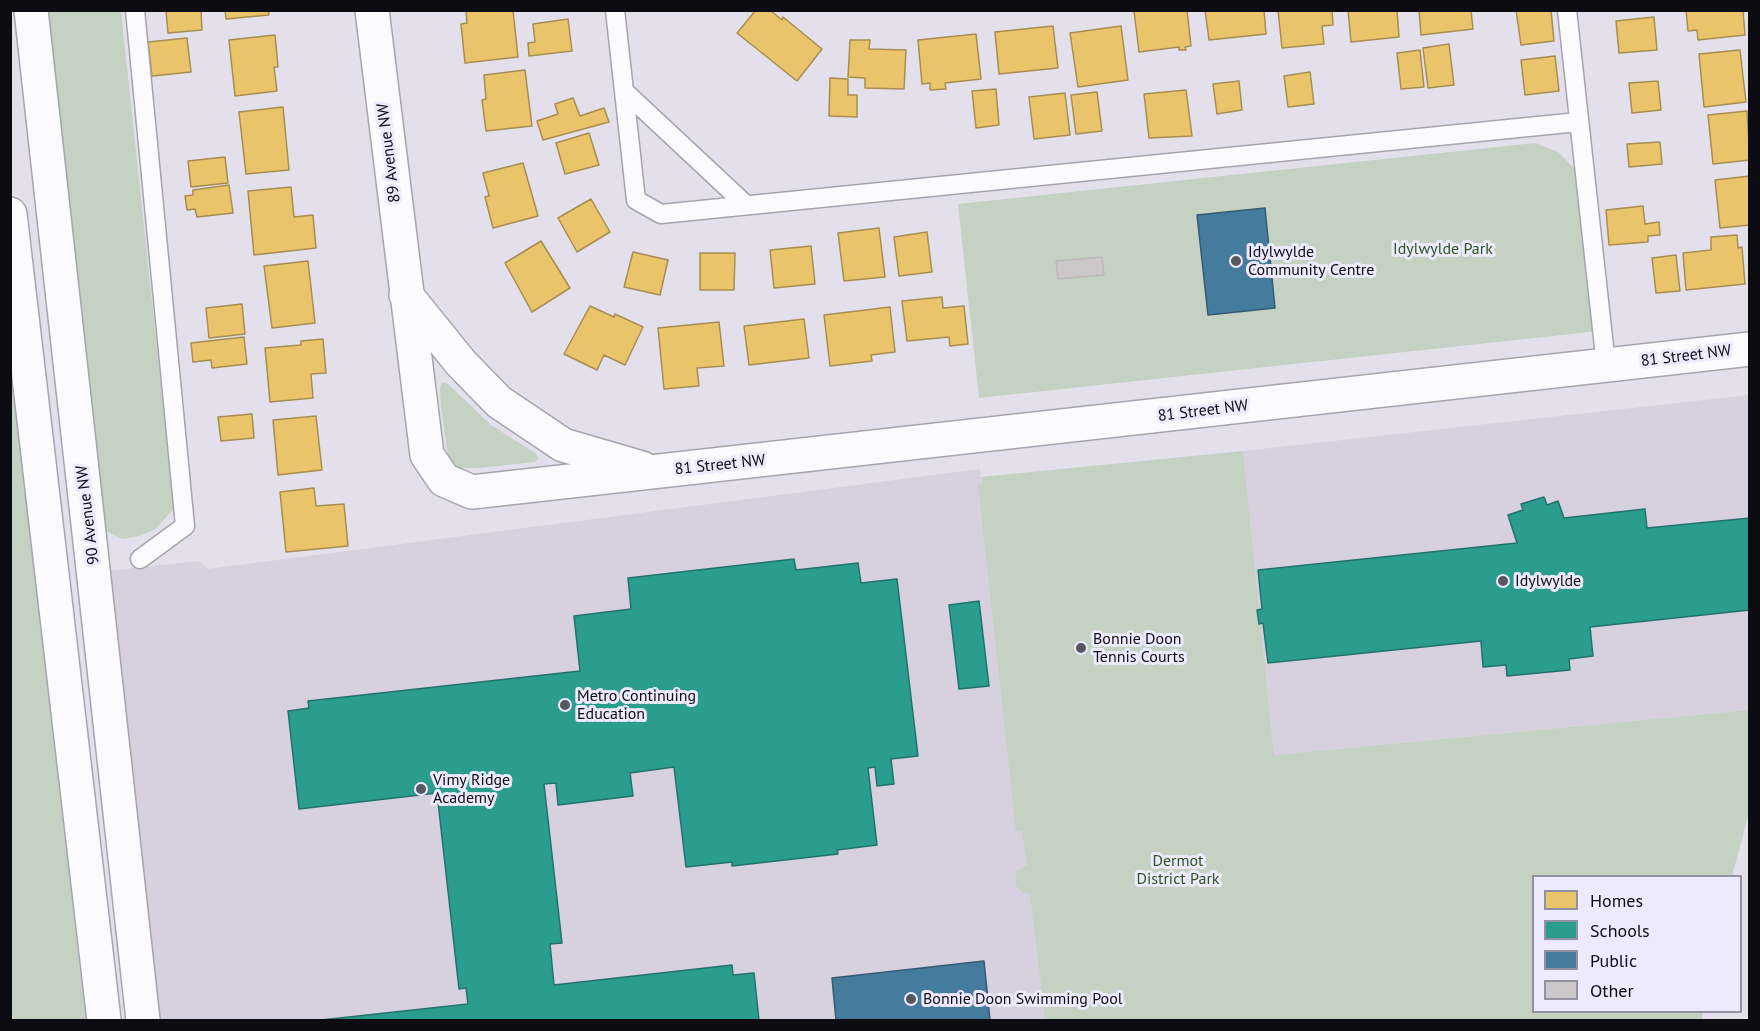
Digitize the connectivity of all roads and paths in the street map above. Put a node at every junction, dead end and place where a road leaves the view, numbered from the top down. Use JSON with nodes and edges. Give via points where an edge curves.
{"nodes":[{"id":1,"x":31,"y":10,"type":"edge"},
{"id":2,"x":135,"y":10,"type":"edge"},
{"id":3,"x":372,"y":10,"type":"edge"},
{"id":4,"x":615,"y":10,"type":"edge"},
{"id":5,"x":1567,"y":10,"type":"edge"},
{"id":6,"x":624,"y":91,"type":"junction"},
{"id":7,"x":1578,"y":122,"type":"junction"},
{"id":8,"x":746,"y":205,"type":"junction"},
{"id":9,"x":10,"y":214,"type":"edge"},
{"id":10,"x":406,"y":295,"type":"junction"},
{"id":11,"x":1749,"y":349,"type":"edge"},
{"id":12,"x":1606,"y":365,"type":"junction"},
{"id":13,"x":657,"y":472,"type":"junction"},
{"id":14,"x":444,"y":480,"type":"joint"},
{"id":15,"x":140,"y":559,"type":"dead end"},
{"id":16,"x":104,"y":1020,"type":"edge"},
{"id":17,"x":143,"y":1020,"type":"edge"}],
"edges":[{"from":1,"to":17,"type":"street","name":"90 Avenue NW"},
{"from":2,"to":15,"type":"lane","via":[[185,526]]},
{"from":3,"to":10,"type":"street","name":"89 Avenue NW"},
{"from":4,"to":6,"type":"lane"},
{"from":5,"to":7,"type":"lane"},
{"from":6,"to":8,"type":"lane"},
{"from":6,"to":8,"type":"lane","via":[[636,200],[661,214]]},
{"from":7,"to":8,"type":"lane"},
{"from":7,"to":12,"type":"lane"},
{"from":9,"to":16,"type":"street"},
{"from":10,"to":13,"type":"street","name":"81 Street NW","via":[[461,363],[500,402],[562,445]]},
{"from":10,"to":14,"type":"street","name":"89 Avenue NW","via":[[427,455]]},
{"from":11,"to":12,"type":"street","name":"81 Street NW"},
{"from":12,"to":13,"type":"street","name":"81 Street NW"},
{"from":13,"to":14,"type":"street","name":"81 Street NW","via":[[472,492]]}]}
